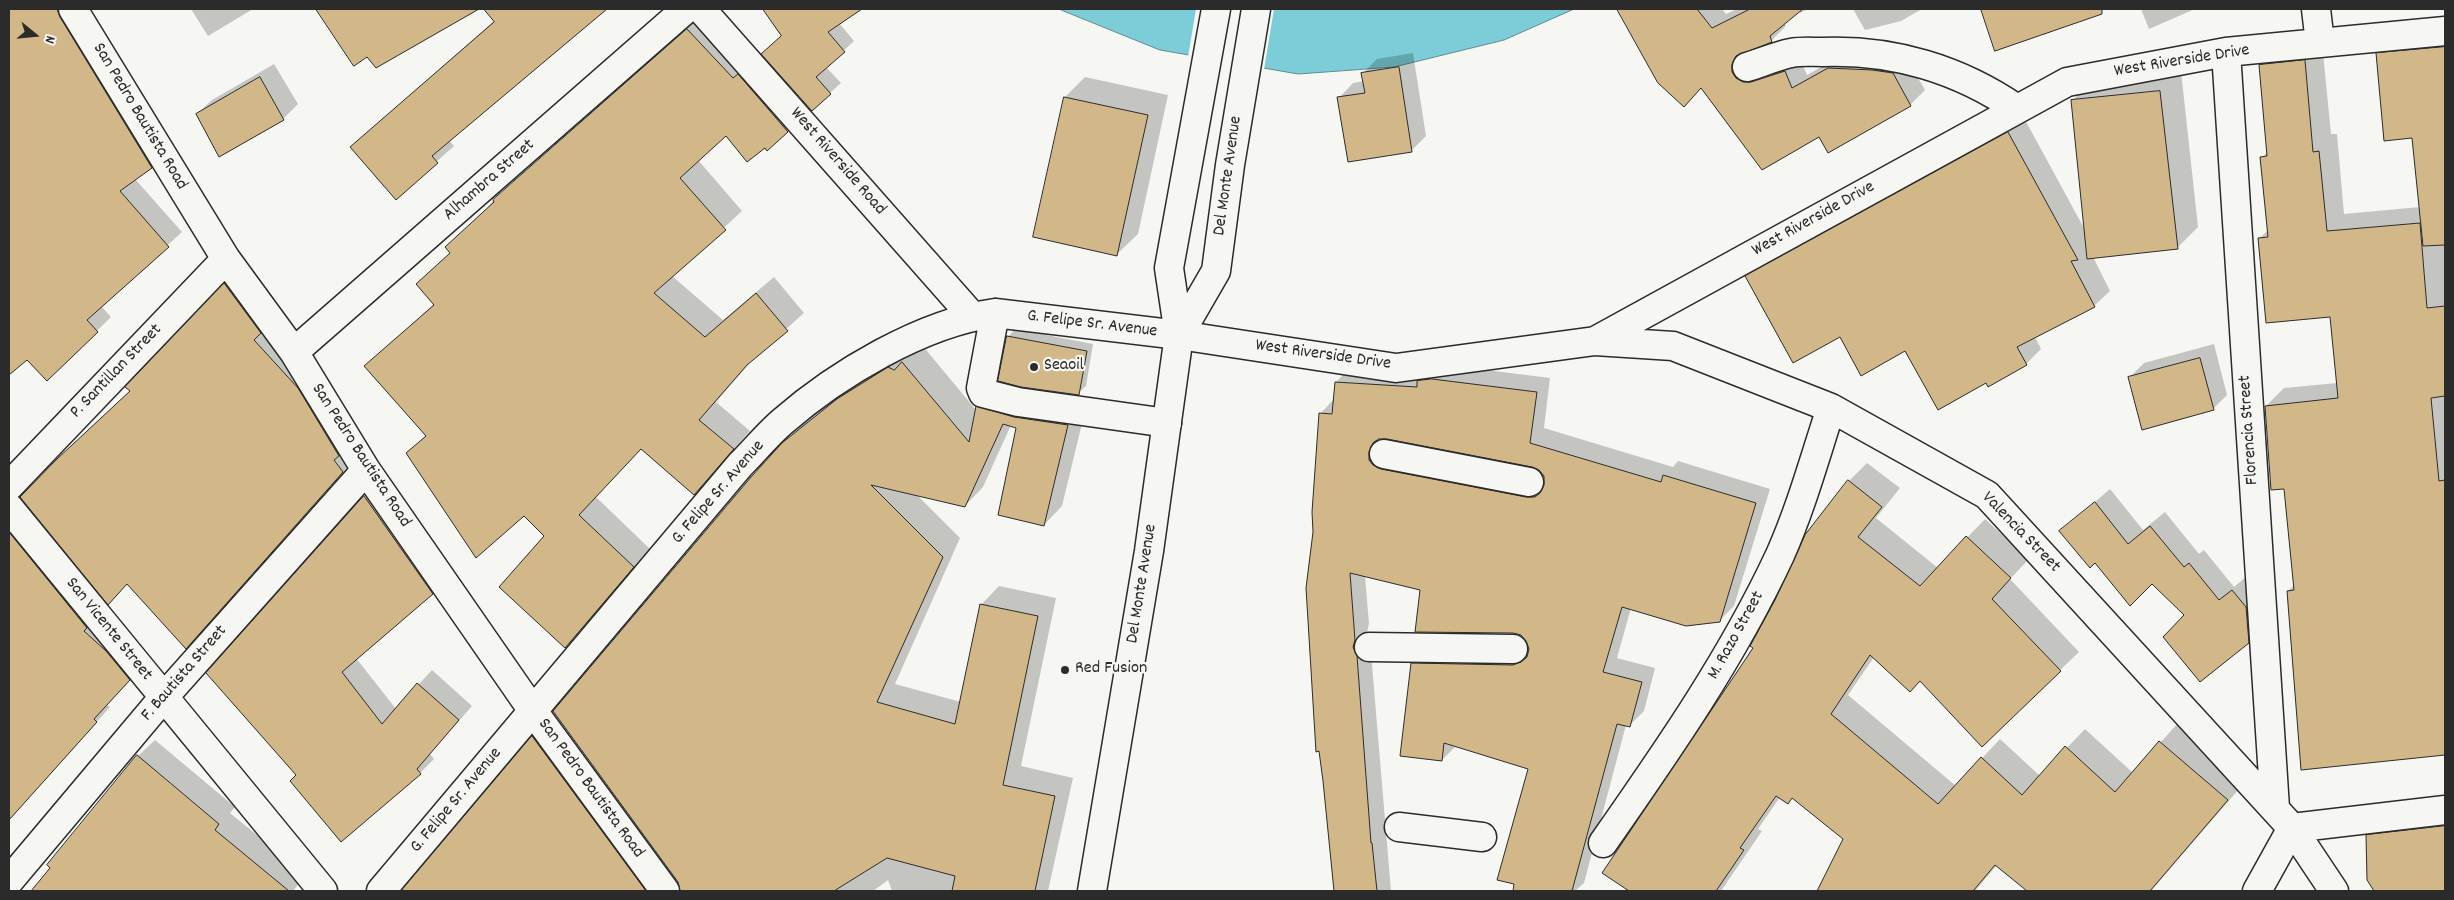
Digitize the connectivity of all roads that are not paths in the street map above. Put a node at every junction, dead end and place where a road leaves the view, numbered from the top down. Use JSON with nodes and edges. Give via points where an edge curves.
{"nodes":[{"id":1,"x":73,"y":9,"type":"edge"},
{"id":2,"x":686,"y":9,"type":"edge"},
{"id":3,"x":702,"y":9,"type":"edge"},
{"id":4,"x":1216,"y":9,"type":"edge"},
{"id":5,"x":1256,"y":9,"type":"edge"},
{"id":6,"x":2316,"y":9,"type":"edge"},
{"id":7,"x":2445,"y":31,"type":"edge"},
{"id":8,"x":2320,"y":44,"type":"junction"},
{"id":9,"x":2226,"y":52,"type":"junction"},
{"id":10,"x":1747,"y":67,"type":"dead end"},
{"id":11,"x":2017,"y":109,"type":"junction"},
{"id":12,"x":226,"y":258,"type":"junction"},
{"id":13,"x":983,"y":315,"type":"junction"},
{"id":14,"x":1179,"y":335,"type":"junction"},
{"id":15,"x":1595,"y":341,"type":"junction"},
{"id":16,"x":294,"y":352,"type":"junction"},
{"id":17,"x":1831,"y":408,"type":"junction"},
{"id":18,"x":1167,"y":423,"type":"junction"},
{"id":19,"x":1384,"y":454,"type":"dead end"},
{"id":20,"x":366,"y":470,"type":"junction"},
{"id":21,"x":1529,"y":482,"type":"dead end"},
{"id":22,"x":9,"y":486,"type":"edge"},
{"id":23,"x":9,"y":508,"type":"edge"},
{"id":24,"x":1369,"y":647,"type":"dead end"},
{"id":25,"x":1513,"y":649,"type":"dead end"},
{"id":26,"x":163,"y":698,"type":"junction"},
{"id":27,"x":533,"y":711,"type":"junction"},
{"id":28,"x":2275,"y":808,"type":"junction"},
{"id":29,"x":2445,"y":810,"type":"edge"},
{"id":30,"x":1399,"y":827,"type":"dead end"},
{"id":31,"x":2292,"y":828,"type":"junction"},
{"id":32,"x":1482,"y":837,"type":"dead end"},
{"id":33,"x":1603,"y":843,"type":"dead end"},
{"id":34,"x":9,"y":881,"type":"edge"},
{"id":35,"x":323,"y":891,"type":"edge"},
{"id":36,"x":381,"y":891,"type":"edge"},
{"id":37,"x":665,"y":891,"type":"edge"},
{"id":38,"x":1092,"y":891,"type":"edge"},
{"id":39,"x":2257,"y":891,"type":"edge"},
{"id":40,"x":2334,"y":891,"type":"edge"}],
"edges":[{"from":1,"to":12,"type":"street","name":"San Pedro Bautista Road"},
{"from":2,"to":16,"type":"street","name":"Alhambra Street"},
{"from":3,"to":13,"type":"street","name":"West Riverside Road"},
{"from":4,"to":14,"type":"street","name":"Del Monte Avenue","via":[[1169,268]]},
{"from":5,"to":14,"type":"street","name":"Del Monte Avenue","via":[[1216,271]]},
{"from":6,"to":8,"type":"street"},
{"from":7,"to":8,"type":"street","name":"West Riverside Drive"},
{"from":8,"to":9,"type":"street","name":"West Riverside Drive"},
{"from":9,"to":11,"type":"street","name":"West Riverside Drive","via":[[2067,82]]},
{"from":9,"to":28,"type":"street","name":"Florencia Street"},
{"from":10,"to":11,"type":"street","via":[[1791,53],[1837,51],[1877,54],[1918,61],[1954,73]]},
{"from":11,"to":15,"type":"street","name":"West Riverside Drive"},
{"from":12,"to":16,"type":"street","name":"San Pedro Bautista Road"},
{"from":12,"to":22,"type":"street","name":"P. Santillan Street"},
{"from":13,"to":14,"type":"street","name":"G. Felipe Sr. Avenue"},
{"from":13,"to":18,"type":"street","via":[[983,393],[1027,404]]},
{"from":13,"to":27,"type":"street","name":"G. Felipe Sr. Avenue","via":[[907,342],[861,365],[782,422],[740,466]]},
{"from":14,"to":15,"type":"street","name":"West Riverside Drive","via":[[1396,368]]},
{"from":14,"to":18,"type":"street","name":"Del Monte Avenue"},
{"from":15,"to":17,"type":"street","name":"Valencia Street","via":[[1674,346]]},
{"from":16,"to":20,"type":"street","name":"San Pedro Bautista Road"},
{"from":17,"to":28,"type":"street","name":"Valencia Street","via":[[1987,495]]},
{"from":17,"to":33,"type":"street","name":"M. Razo Street","via":[[1784,546],[1747,622],[1725,662]]},
{"from":18,"to":38,"type":"street","name":"Del Monte Avenue"},
{"from":19,"to":21,"type":"street"},
{"from":20,"to":26,"type":"street","name":"F. Bautista Street"},
{"from":20,"to":27,"type":"street","name":"San Pedro Bautista Road"},
{"from":23,"to":26,"type":"street","name":"San Vicente Street"},
{"from":24,"to":25,"type":"street"},
{"from":26,"to":34,"type":"street","name":"F. Bautista Street"},
{"from":26,"to":35,"type":"street","name":"San Vicente Street"},
{"from":27,"to":36,"type":"street","name":"G. Felipe Sr. Avenue"},
{"from":27,"to":37,"type":"street","name":"San Pedro Bautista Road"},
{"from":28,"to":31,"type":"street","name":"Valencia Street"},
{"from":29,"to":31,"type":"street"},
{"from":30,"to":32,"type":"street"},
{"from":31,"to":39,"type":"street"},
{"from":31,"to":40,"type":"street","name":"Valencia Street"}]}
